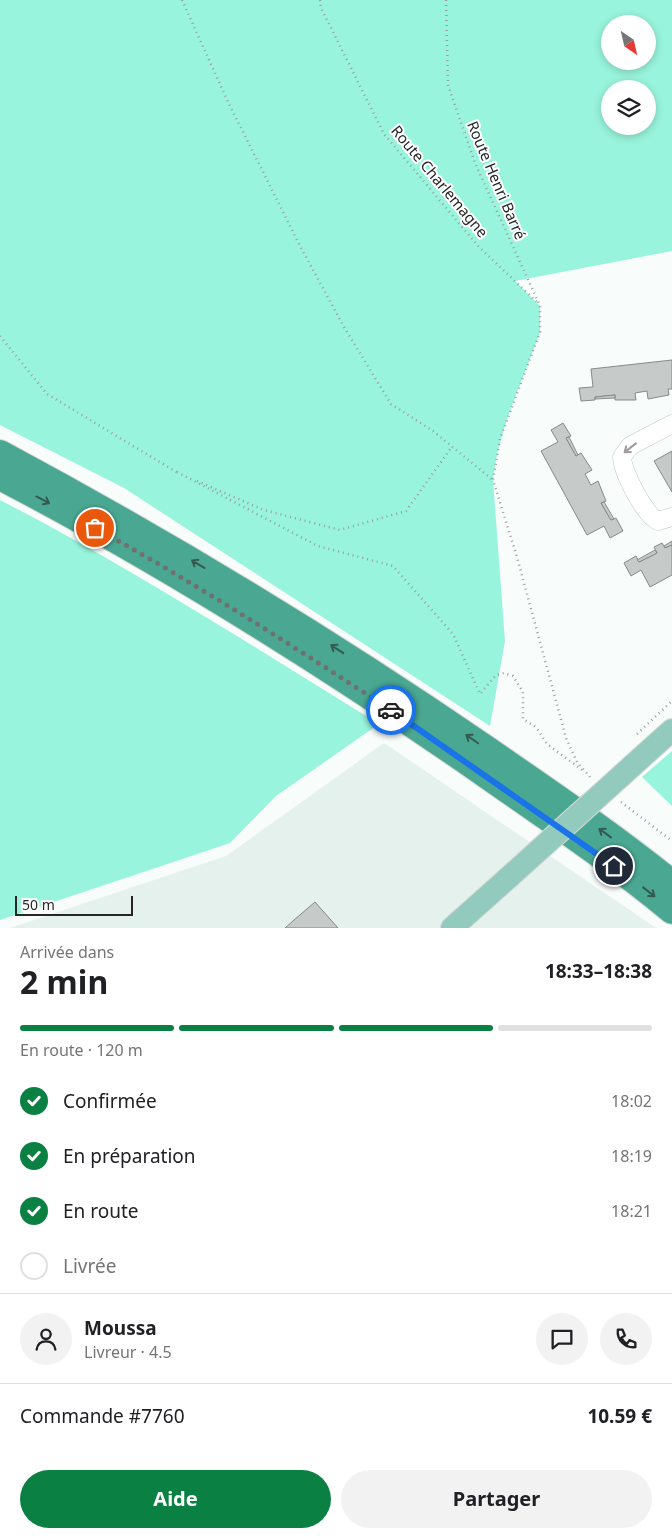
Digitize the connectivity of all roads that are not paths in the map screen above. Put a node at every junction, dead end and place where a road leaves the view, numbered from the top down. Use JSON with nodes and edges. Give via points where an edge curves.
{"nodes":[{"id":1,"x":672,"y":424,"type":"edge"},
{"id":2,"x":0,"y":453,"type":"edge"},
{"id":3,"x":0,"y":477,"type":"edge"},
{"id":4,"x":672,"y":517,"type":"edge"},
{"id":5,"x":672,"y":730,"type":"edge"},
{"id":6,"x":672,"y":883,"type":"edge"},
{"id":7,"x":672,"y":910,"type":"edge"},
{"id":8,"x":452,"y":928,"type":"edge"}],
"edges":[{"from":1,"to":4,"type":"street","one_way":true,"via":[[630,446],[622,457],[624,471],[649,516],[658,521]]},
{"from":6,"to":2,"type":"highway","one_way":true,"via":[[546,790],[408,695],[161,542]]},
{"from":3,"to":7,"type":"highway","one_way":true,"via":[[148,557],[395,712]]},
{"from":5,"to":8,"type":"main road","bridge":true}]}
